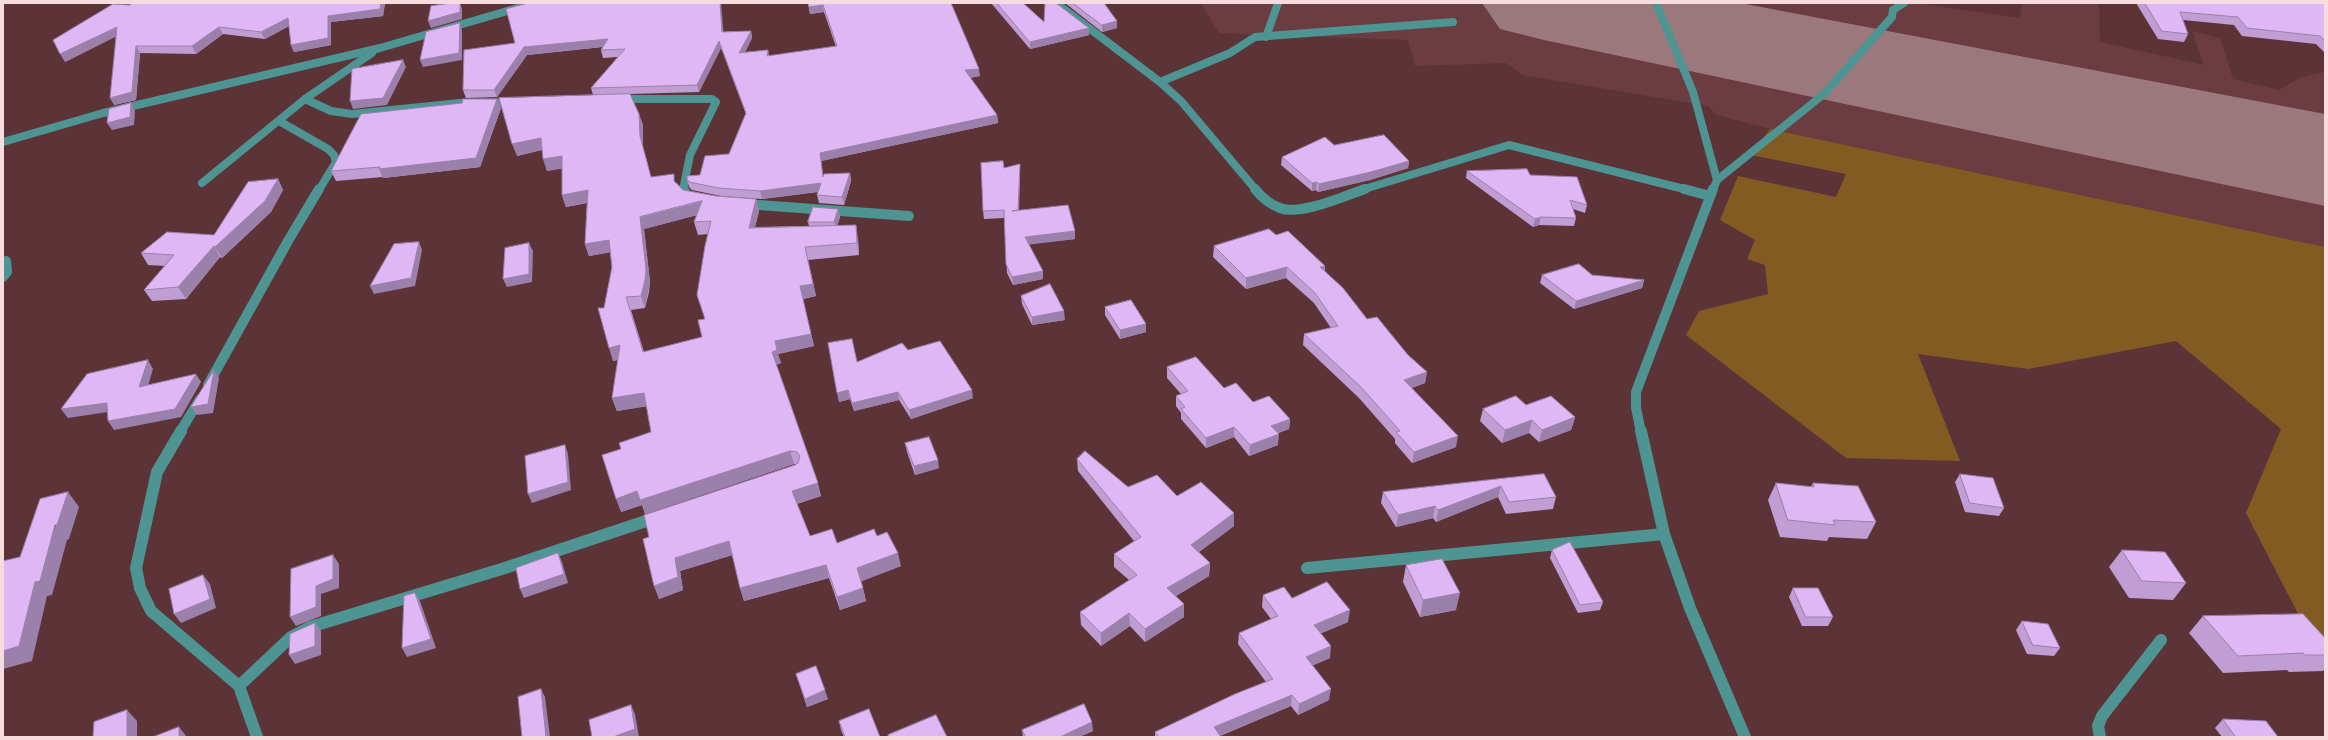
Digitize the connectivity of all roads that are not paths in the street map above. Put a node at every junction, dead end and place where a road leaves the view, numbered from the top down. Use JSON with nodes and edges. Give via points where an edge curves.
{"nodes":[{"id":1,"x":535,"y":3,"type":"edge"},
{"id":2,"x":1056,"y":3,"type":"edge"},
{"id":3,"x":1278,"y":3,"type":"edge"},
{"id":4,"x":1656,"y":3,"type":"edge"},
{"id":5,"x":1886,"y":3,"type":"edge"},
{"id":6,"x":1904,"y":3,"type":"edge"},
{"id":7,"x":1893,"y":10,"type":"junction"},
{"id":8,"x":1453,"y":22,"type":"dead end"},
{"id":9,"x":1266,"y":37,"type":"junction"},
{"id":10,"x":380,"y":48,"type":"junction"},
{"id":11,"x":1160,"y":82,"type":"junction"},
{"id":12,"x":305,"y":99,"type":"junction"},
{"id":13,"x":613,"y":99,"type":"edge"},
{"id":14,"x":518,"y":102,"type":"edge"},
{"id":15,"x":279,"y":122,"type":"junction"},
{"id":16,"x":3,"y":142,"type":"edge"},
{"id":17,"x":1717,"y":180,"type":"junction"},
{"id":18,"x":202,"y":183,"type":"dead end"},
{"id":19,"x":1710,"y":196,"type":"junction"},
{"id":20,"x":703,"y":200,"type":"edge"},
{"id":21,"x":735,"y":203,"type":"edge"},
{"id":22,"x":909,"y":216,"type":"dead end"},
{"id":23,"x":6,"y":261,"type":"dead end"},
{"id":24,"x":3,"y":277,"type":"edge"},
{"id":25,"x":669,"y":513,"type":"edge"},
{"id":26,"x":1664,"y":534,"type":"junction"},
{"id":27,"x":1307,"y":568,"type":"dead end"},
{"id":28,"x":2161,"y":640,"type":"dead end"},
{"id":29,"x":239,"y":686,"type":"junction"},
{"id":30,"x":257,"y":737,"type":"edge"},
{"id":31,"x":1745,"y":737,"type":"edge"},
{"id":32,"x":2100,"y":737,"type":"edge"}],
"edges":[{"from":1,"to":10,"type":"street"},
{"from":2,"to":11,"type":"street"},
{"from":3,"to":9,"type":"street"},
{"from":4,"to":17,"type":"street","via":[[1693,92]]},
{"from":5,"to":7,"type":"street"},
{"from":6,"to":7,"type":"street"},
{"from":7,"to":17,"type":"street","via":[[1892,16],[1824,94]]},
{"from":8,"to":9,"type":"street"},
{"from":9,"to":11,"type":"street","via":[[1250,39],[1230,53]]},
{"from":10,"to":12,"type":"street"},
{"from":10,"to":16,"type":"street","via":[[103,113]]},
{"from":11,"to":19,"type":"street","via":[[1192,112],[1265,201],[1281,209],[1301,209],[1509,145]]},
{"from":12,"to":14,"type":"street","via":[[331,111],[352,114],[455,103]]},
{"from":12,"to":15,"type":"street"},
{"from":13,"to":20,"type":"street","via":[[705,98],[716,102],[690,155],[683,191],[688,196]]},
{"from":15,"to":18,"type":"street"},
{"from":15,"to":29,"type":"street","via":[[328,149],[336,162],[157,472],[136,568],[140,588],[151,611]]},
{"from":17,"to":19,"type":"street"},
{"from":19,"to":26,"type":"street","via":[[1636,392],[1636,408]]},
{"from":21,"to":22,"type":"street"},
{"from":23,"to":24,"type":"street","via":[[7,272]]},
{"from":25,"to":29,"type":"street","via":[[505,568],[310,627],[291,637]]},
{"from":26,"to":27,"type":"street"},
{"from":26,"to":31,"type":"street","via":[[1690,608]]},
{"from":28,"to":32,"type":"street","via":[[2102,716],[2098,726]]},
{"from":29,"to":30,"type":"street"}]}
